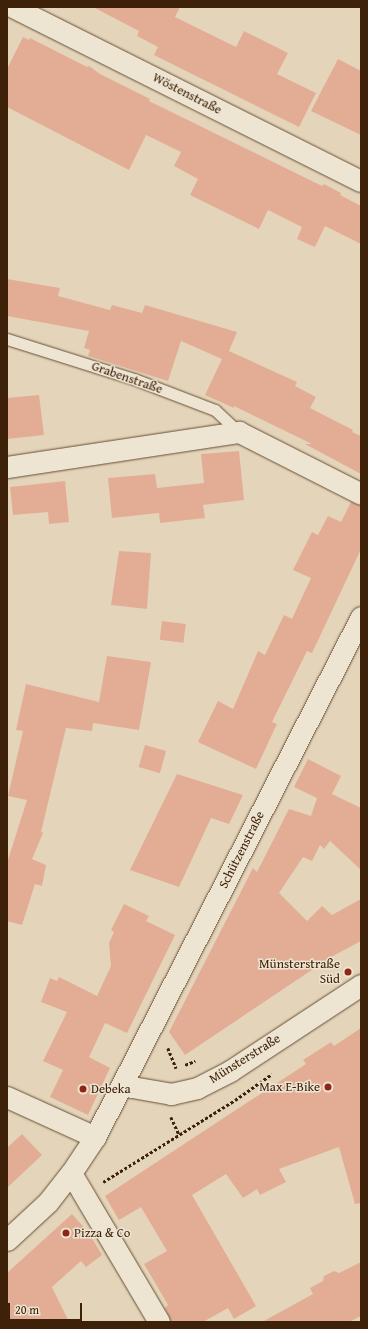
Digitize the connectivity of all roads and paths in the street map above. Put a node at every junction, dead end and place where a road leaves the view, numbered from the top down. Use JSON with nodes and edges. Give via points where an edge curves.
{"nodes":[{"id":1,"x":13,"y":7,"type":"edge"},
{"id":2,"x":361,"y":181,"type":"edge"},
{"id":3,"x":7,"y":339,"type":"edge"},
{"id":4,"x":239,"y":432,"type":"junction"},
{"id":5,"x":7,"y":467,"type":"edge"},
{"id":6,"x":361,"y":494,"type":"edge"},
{"id":7,"x":361,"y":617,"type":"edge"},
{"id":8,"x":361,"y":985,"type":"edge"},
{"id":9,"x":166,"y":1042,"type":"dead end"},
{"id":10,"x":199,"y":1059,"type":"dead end"},
{"id":11,"x":273,"y":1073,"type":"dead end"},
{"id":12,"x":123,"y":1083,"type":"junction"},
{"id":13,"x":7,"y":1097,"type":"edge"},
{"id":14,"x":95,"y":1137,"type":"junction"},
{"id":15,"x":71,"y":1173,"type":"junction"},
{"id":16,"x":83,"y":1193,"type":"junction"},
{"id":17,"x":7,"y":1240,"type":"edge"},
{"id":18,"x":159,"y":1322,"type":"edge"}],
"edges":[{"from":1,"to":2,"type":"street","name":"Wöstenstraße"},
{"from":3,"to":4,"type":"lane","name":"Grabenstraße","via":[[134,379],[215,410]]},
{"from":4,"to":5,"type":"street"},
{"from":4,"to":6,"type":"street","name":"Grabenstraße"},
{"from":7,"to":12,"type":"street","name":"Schützenstraße"},
{"from":8,"to":12,"type":"street","name":"Münsterstraße","via":[[230,1071],[197,1088],[171,1094]]},
{"from":9,"to":10,"type":"path","via":[[175,1068]]},
{"from":11,"to":16,"type":"path","via":[[235,1100]]},
{"from":12,"to":14,"type":"street"},
{"from":13,"to":14,"type":"street"},
{"from":14,"to":15,"type":"street"},
{"from":15,"to":16,"type":"street"},
{"from":15,"to":17,"type":"street","via":[[48,1202]]},
{"from":16,"to":18,"type":"street"}]}
